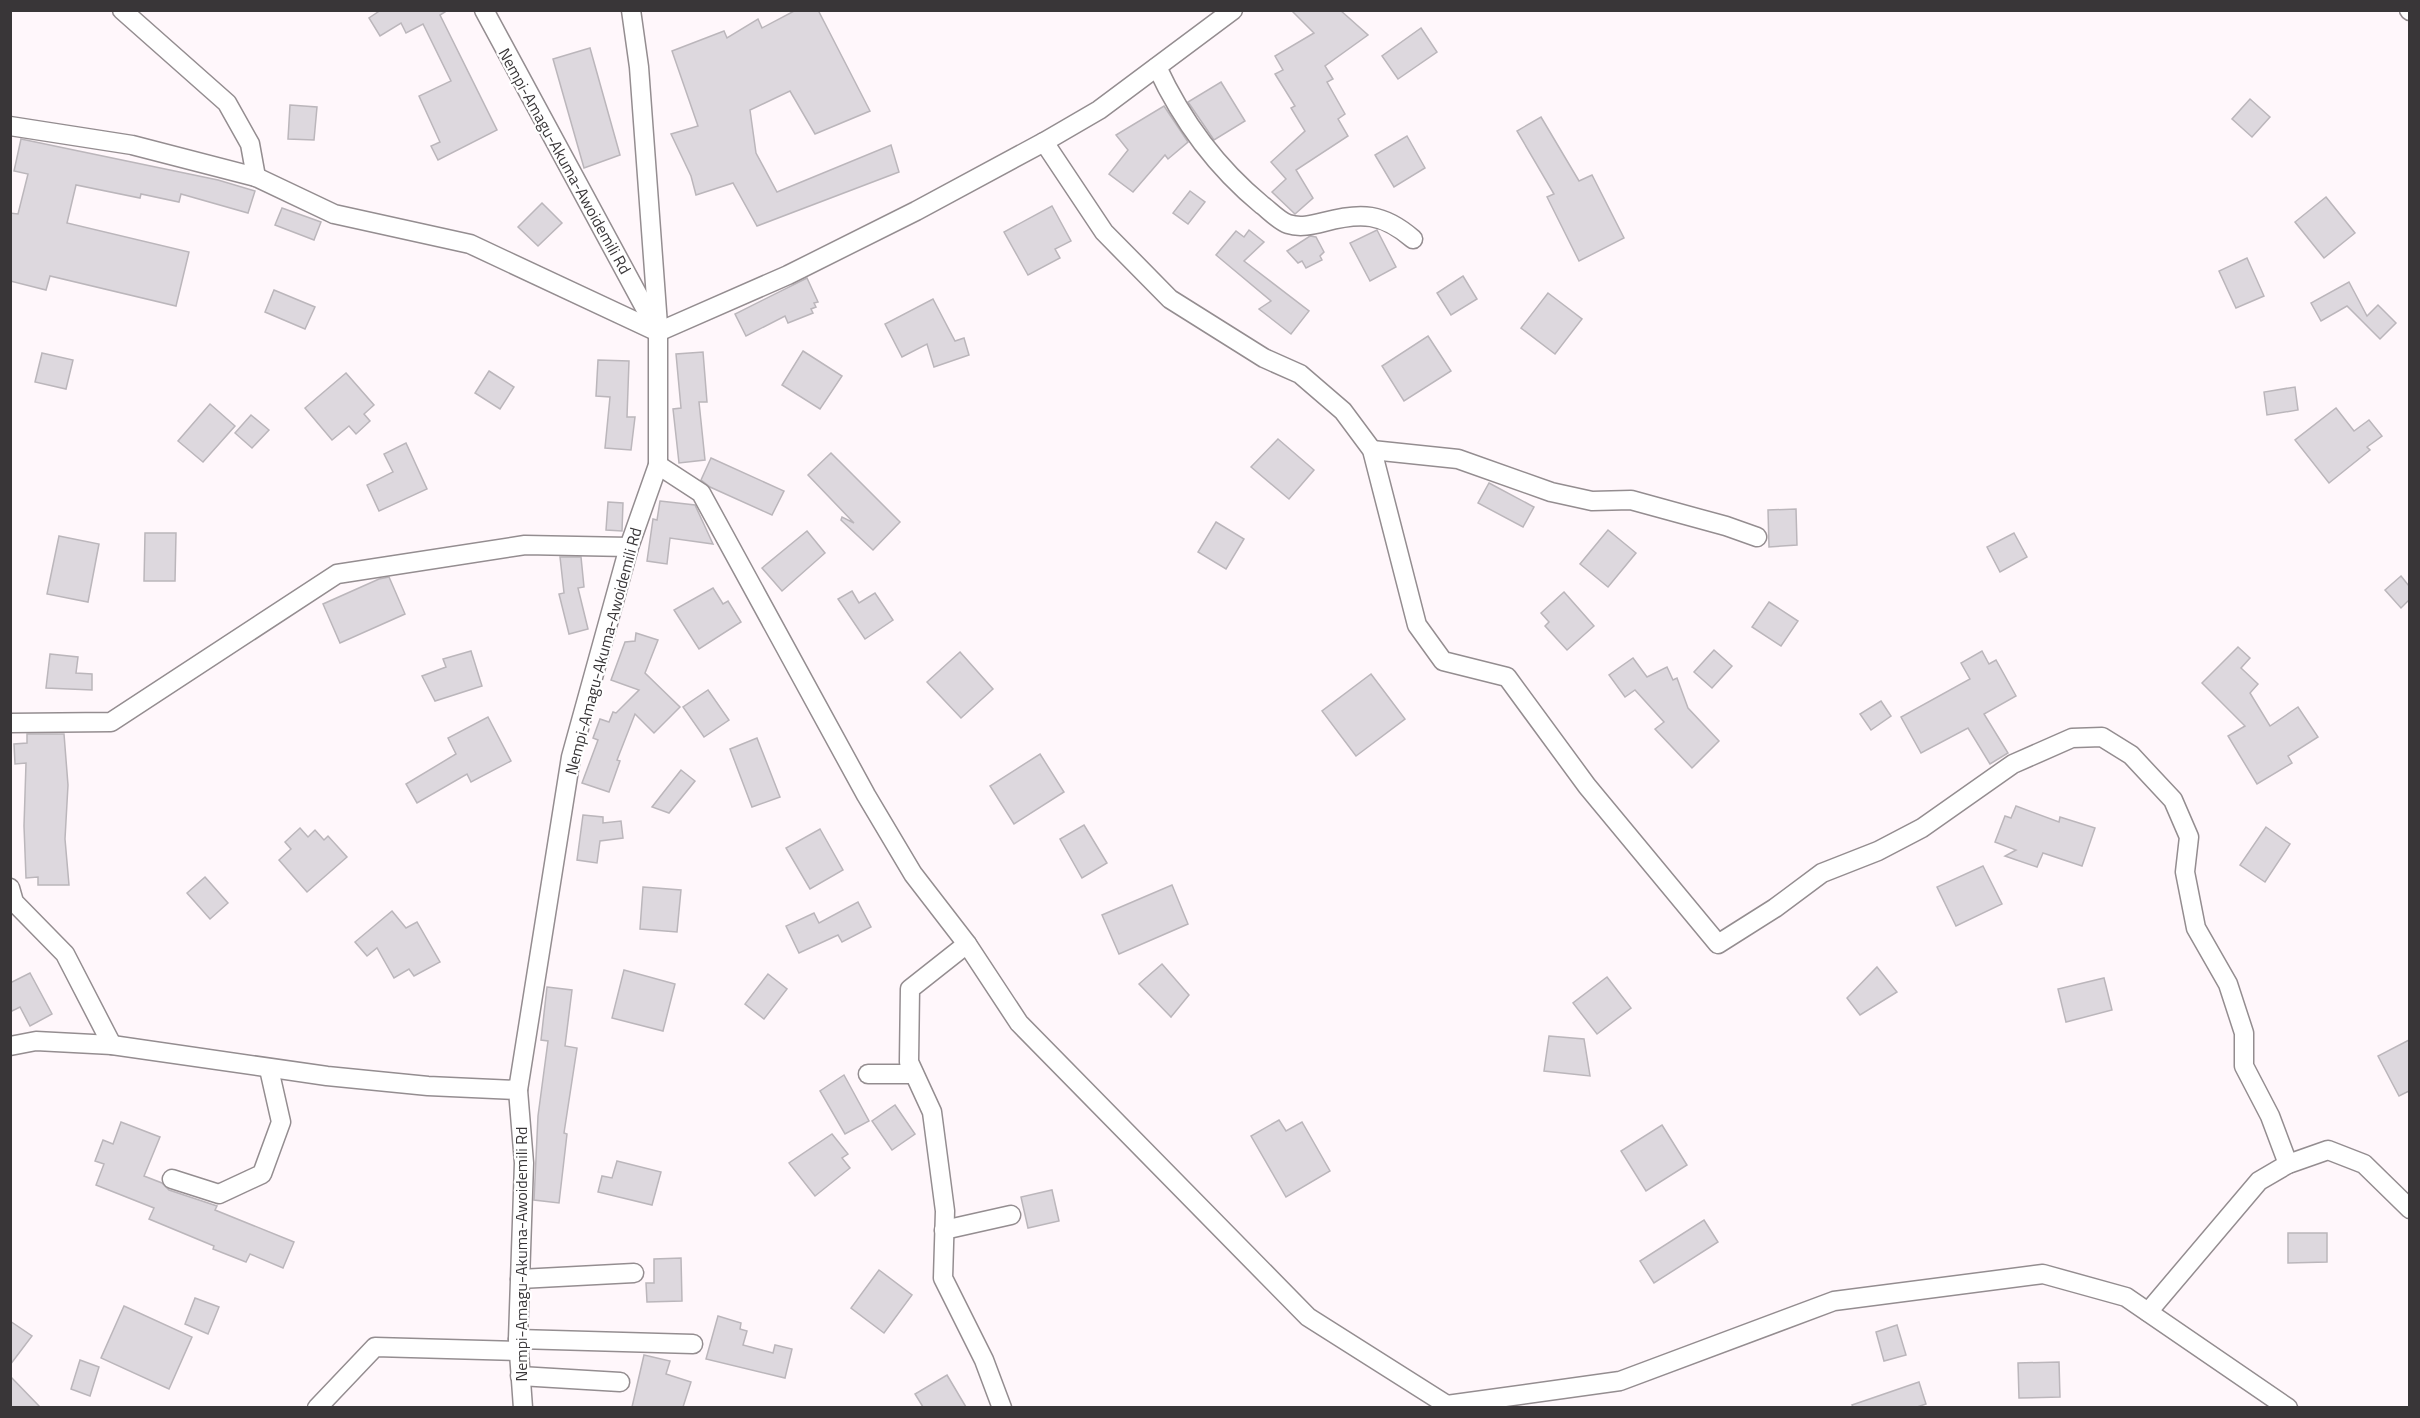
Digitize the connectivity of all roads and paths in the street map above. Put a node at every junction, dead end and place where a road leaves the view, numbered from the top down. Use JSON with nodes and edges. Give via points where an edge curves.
{"nodes":[{"id":1,"x":122,"y":10,"type":"edge"},
{"id":2,"x":483,"y":10,"type":"edge"},
{"id":3,"x":631,"y":10,"type":"edge"},
{"id":4,"x":1233,"y":10,"type":"edge"},
{"id":5,"x":1157,"y":67,"type":"junction"},
{"id":6,"x":10,"y":126,"type":"edge"},
{"id":7,"x":1044,"y":142,"type":"junction"},
{"id":8,"x":256,"y":177,"type":"junction"},
{"id":9,"x":1413,"y":239,"type":"dead end"},
{"id":10,"x":658,"y":332,"type":"junction"},
{"id":11,"x":1372,"y":450,"type":"junction"},
{"id":12,"x":658,"y":465,"type":"junction"},
{"id":13,"x":1757,"y":537,"type":"dead end"},
{"id":14,"x":629,"y":547,"type":"junction"},
{"id":15,"x":10,"y":723,"type":"edge"},
{"id":16,"x":10,"y":888,"type":"edge"},
{"id":17,"x":967,"y":944,"type":"junction"},
{"id":18,"x":112,"y":1045,"type":"junction"},
{"id":19,"x":10,"y":1046,"type":"edge"},
{"id":20,"x":269,"y":1069,"type":"junction"},
{"id":21,"x":868,"y":1074,"type":"dead end"},
{"id":22,"x":914,"y":1074,"type":"junction"},
{"id":23,"x":518,"y":1090,"type":"junction"},
{"id":24,"x":2288,"y":1164,"type":"junction"},
{"id":25,"x":172,"y":1179,"type":"dead end"},
{"id":26,"x":2409,"y":1209,"type":"edge"},
{"id":27,"x":1011,"y":1215,"type":"dead end"},
{"id":28,"x":944,"y":1230,"type":"junction"},
{"id":29,"x":634,"y":1273,"type":"dead end"},
{"id":30,"x":520,"y":1279,"type":"junction"},
{"id":31,"x":2148,"y":1312,"type":"junction"},
{"id":32,"x":693,"y":1344,"type":"dead end"},
{"id":33,"x":518,"y":1345,"type":"junction"},
{"id":34,"x":520,"y":1376,"type":"junction"},
{"id":35,"x":620,"y":1382,"type":"dead end"},
{"id":36,"x":1445,"y":1406,"type":"edge"},
{"id":37,"x":317,"y":1407,"type":"edge"},
{"id":38,"x":523,"y":1407,"type":"edge"},
{"id":39,"x":1002,"y":1407,"type":"edge"},
{"id":40,"x":2288,"y":1407,"type":"edge"}],
"edges":[{"from":1,"to":8,"type":"street","via":[[227,103],[250,144]]},
{"from":2,"to":10,"type":"street","name":"Nempi-Amagu-Akuma-Awoidemili Rd"},
{"from":3,"to":10,"type":"street","via":[[639,67]]},
{"from":4,"to":5,"type":"street"},
{"from":5,"to":7,"type":"street","via":[[1099,110]]},
{"from":5,"to":9,"type":"street","via":[[1176,108],[1203,145],[1228,174],[1286,224],[1307,226],[1341,217],[1370,215],[1396,224]]},
{"from":6,"to":8,"type":"street","via":[[132,145]]},
{"from":7,"to":10,"type":"street","via":[[799,270]]},
{"from":7,"to":11,"type":"street","via":[[1104,232],[1170,299],[1264,358],[1300,374],[1343,411]]},
{"from":8,"to":10,"type":"street","via":[[333,214],[470,244]]},
{"from":10,"to":12,"type":"street","name":"Nempi-Amagu-Akuma-Awoidemili Rd"},
{"from":11,"to":13,"type":"street","via":[[1458,459],[1551,492],[1592,501],[1631,500]]},
{"from":11,"to":24,"type":"street","via":[[1417,625],[1443,661],[1507,677],[1587,786],[1718,944],[1822,873],[1922,828],[2013,764],[2072,738],[2102,737],[2131,755],[2173,800],[2189,837],[2185,872],[2196,928],[2228,984],[2244,1033],[2244,1066],[2270,1116]]},
{"from":12,"to":14,"type":"street","name":"Nempi-Amagu-Akuma-Awoidemili Rd"},
{"from":12,"to":17,"type":"street","via":[[700,493],[866,795],[913,874]]},
{"from":14,"to":15,"type":"street","via":[[525,545],[337,574],[111,722]]},
{"from":14,"to":23,"type":"street","name":"Nempi-Amagu-Akuma-Awoidemili Rd","via":[[571,757]]},
{"from":16,"to":18,"type":"street","via":[[14,902],[65,954]]},
{"from":17,"to":22,"type":"street","via":[[910,989],[909,1062]]},
{"from":17,"to":36,"type":"street","via":[[1019,1023],[1308,1317]]},
{"from":18,"to":19,"type":"street","via":[[36,1041]]},
{"from":18,"to":20,"type":"street"},
{"from":20,"to":23,"type":"street","via":[[428,1086]]},
{"from":20,"to":25,"type":"street","via":[[281,1122],[262,1174],[219,1194]]},
{"from":21,"to":22,"type":"street"},
{"from":22,"to":28,"type":"street","via":[[932,1112]]},
{"from":23,"to":30,"type":"street","name":"Nempi-Amagu-Akuma-Awoidemili Rd","via":[[524,1163]]},
{"from":24,"to":26,"type":"street","via":[[2328,1150],[2364,1164]]},
{"from":24,"to":31,"type":"street","via":[[2259,1181]]},
{"from":27,"to":28,"type":"street"},
{"from":28,"to":39,"type":"street","via":[[943,1278],[984,1360]]},
{"from":29,"to":30,"type":"street"},
{"from":30,"to":33,"type":"street","name":"Nempi-Amagu-Akuma-Awoidemili Rd"},
{"from":31,"to":36,"type":"street","via":[[2126,1298],[2043,1274],[1834,1301],[1620,1382]]},
{"from":31,"to":40,"type":"street"},
{"from":32,"to":33,"type":"street"},
{"from":33,"to":34,"type":"street","name":"Nempi-Amagu-Akuma-Awoidemili Rd"},
{"from":33,"to":37,"type":"street","via":[[375,1347]]},
{"from":34,"to":35,"type":"street"},
{"from":34,"to":38,"type":"street","name":"Nempi-Amagu-Akuma-Awoidemili Rd"}]}
